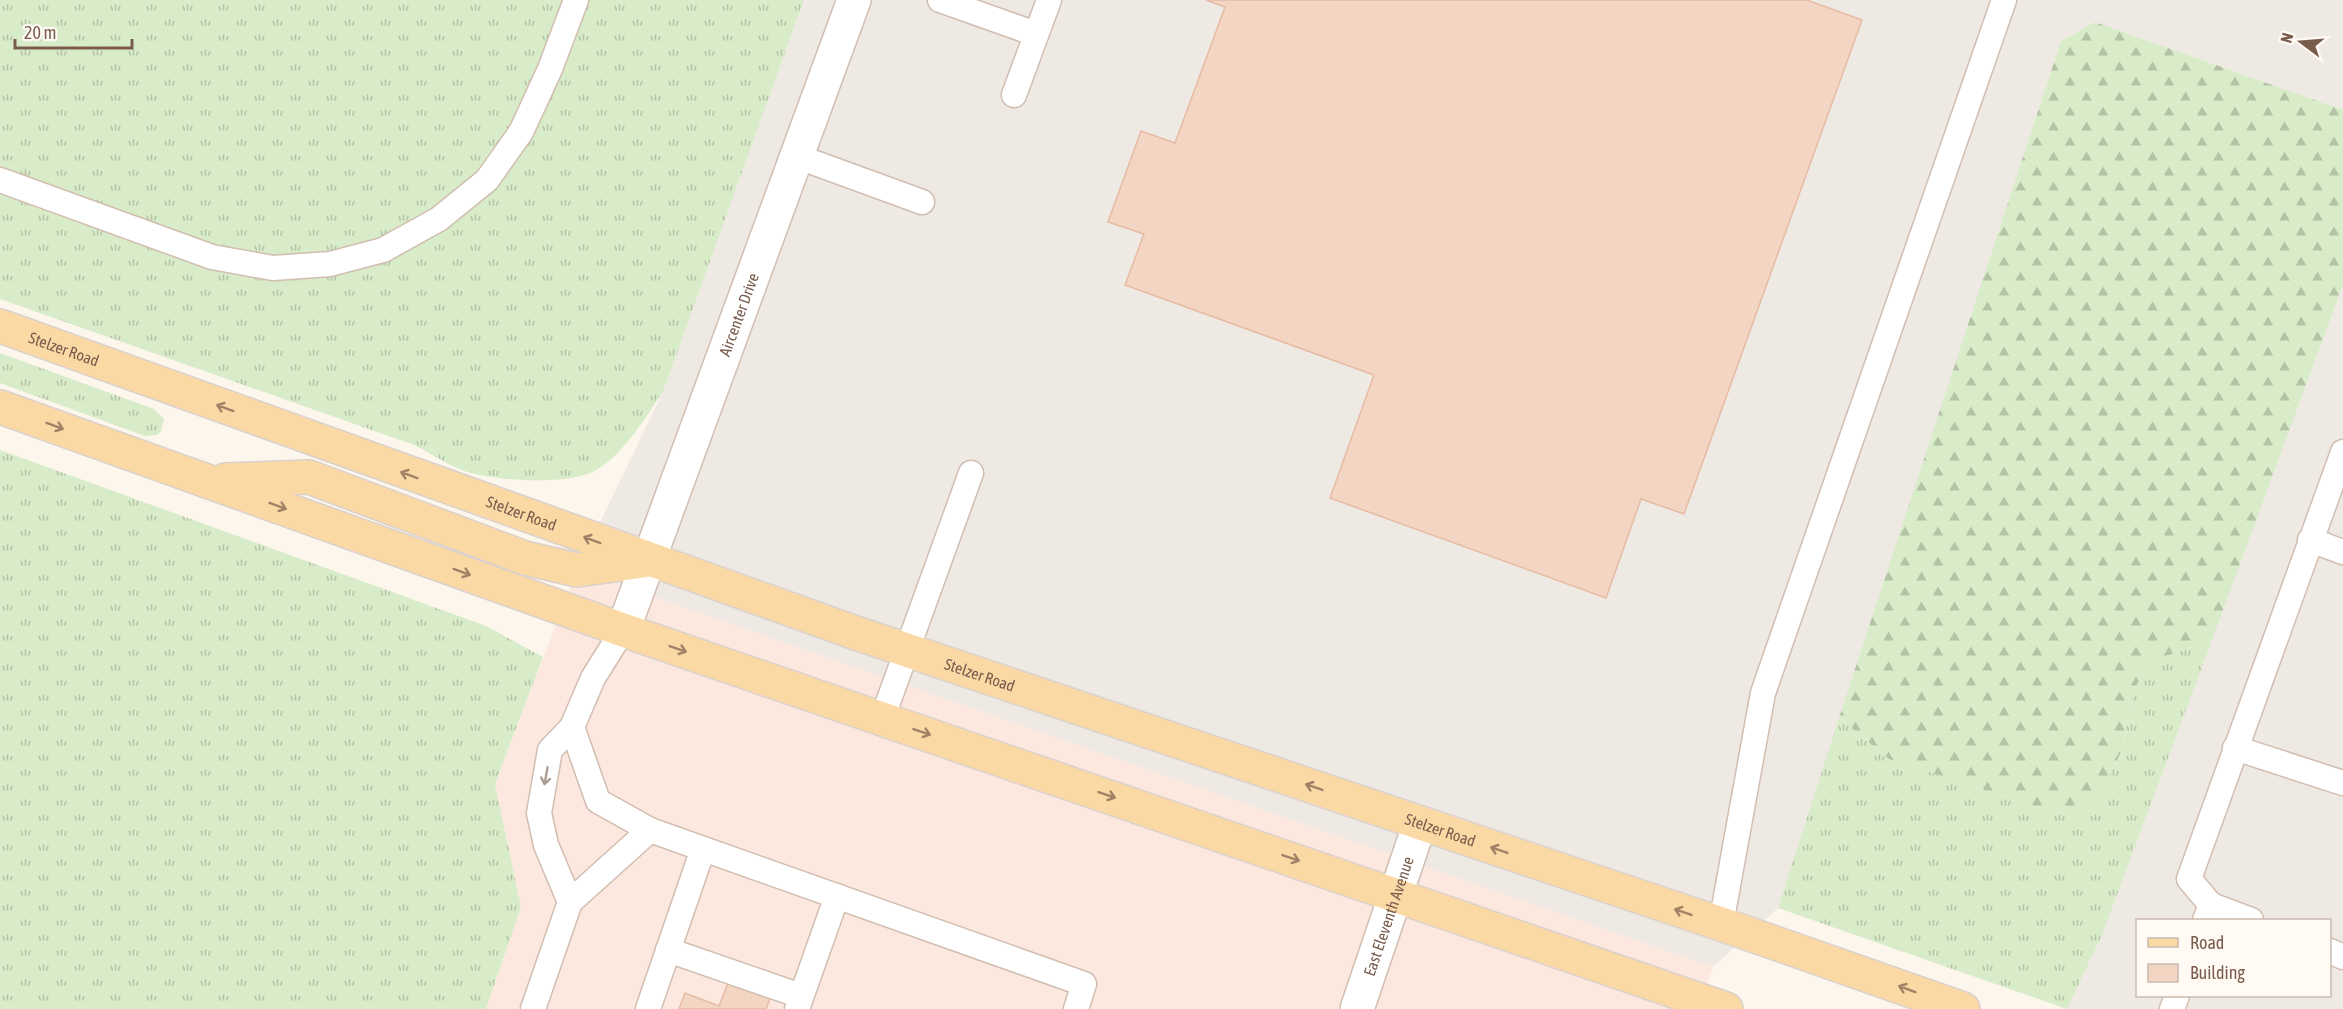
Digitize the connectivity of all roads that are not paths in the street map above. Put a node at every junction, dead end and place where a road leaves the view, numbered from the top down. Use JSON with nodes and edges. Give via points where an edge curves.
{"nodes":[{"id":1,"x":576,"y":0,"type":"edge"},
{"id":2,"x":854,"y":0,"type":"edge"},
{"id":3,"x":940,"y":0,"type":"edge"},
{"id":4,"x":1049,"y":0,"type":"edge"},
{"id":5,"x":2004,"y":0,"type":"edge"},
{"id":6,"x":1036,"y":34,"type":"junction"},
{"id":7,"x":1014,"y":95,"type":"dead end"},
{"id":8,"x":796,"y":156,"type":"junction"},
{"id":9,"x":0,"y":180,"type":"edge"},
{"id":10,"x":922,"y":202,"type":"dead end"},
{"id":11,"x":0,"y":326,"type":"edge"},
{"id":12,"x":0,"y":406,"type":"edge"},
{"id":13,"x":2343,"y":452,"type":"edge"},
{"id":14,"x":971,"y":473,"type":"dead end"},
{"id":15,"x":206,"y":480,"type":"junction"},
{"id":16,"x":2310,"y":540,"type":"junction"},
{"id":17,"x":2343,"y":552,"type":"edge"},
{"id":18,"x":648,"y":560,"type":"junction"},
{"id":19,"x":623,"y":630,"type":"junction"},
{"id":20,"x":906,"y":650,"type":"junction"},
{"id":21,"x":882,"y":719,"type":"junction"},
{"id":22,"x":572,"y":727,"type":"junction"},
{"id":23,"x":2235,"y":748,"type":"junction"},
{"id":24,"x":2343,"y":783,"type":"edge"},
{"id":25,"x":1420,"y":823,"type":"junction"},
{"id":26,"x":650,"y":830,"type":"junction"},
{"id":27,"x":702,"y":849,"type":"junction"},
{"id":28,"x":1396,"y":894,"type":"junction"},
{"id":29,"x":837,"y":896,"type":"junction"},
{"id":30,"x":570,"y":902,"type":"junction"},
{"id":31,"x":2208,"y":913,"type":"edge"},
{"id":32,"x":2241,"y":919,"type":"edge"},
{"id":33,"x":1721,"y":924,"type":"junction"},
{"id":34,"x":668,"y":950,"type":"junction"},
{"id":35,"x":799,"y":1003,"type":"edge"},
{"id":36,"x":533,"y":1009,"type":"edge"},
{"id":37,"x":648,"y":1009,"type":"edge"},
{"id":38,"x":1076,"y":1009,"type":"edge"},
{"id":39,"x":1357,"y":1009,"type":"edge"},
{"id":40,"x":1726,"y":1009,"type":"edge"},
{"id":41,"x":1962,"y":1009,"type":"edge"}],
"edges":[{"from":1,"to":9,"type":"lane","via":[[521,132],[487,180],[439,219],[384,250],[330,264],[273,268],[212,257]]},
{"from":2,"to":8,"type":"street","name":"Aircenter Drive"},
{"from":3,"to":6,"type":"lane"},
{"from":4,"to":6,"type":"lane"},
{"from":5,"to":33,"type":"lane","via":[[1763,693]]},
{"from":6,"to":7,"type":"lane"},
{"from":8,"to":10,"type":"lane"},
{"from":8,"to":18,"type":"street","name":"Aircenter Drive"},
{"from":18,"to":11,"type":"main road","name":"Stelzer Road","one_way":true},
{"from":12,"to":15,"type":"main road","one_way":true},
{"from":13,"to":16,"type":"lane"},
{"from":14,"to":20,"type":"lane"},
{"from":15,"to":18,"type":"main road","via":[[309,477],[525,558],[577,570]]},
{"from":15,"to":19,"type":"main road","one_way":true},
{"from":16,"to":17,"type":"lane"},
{"from":16,"to":23,"type":"lane"},
{"from":18,"to":19,"type":"street","name":"Aircenter Drive"},
{"from":18,"to":20,"type":"main road","name":"Stelzer Road"},
{"from":19,"to":21,"type":"main road","one_way":true},
{"from":19,"to":22,"type":"lane","via":[[593,678]]},
{"from":20,"to":21,"type":"lane"},
{"from":25,"to":20,"type":"main road","name":"Stelzer Road","one_way":true},
{"from":21,"to":28,"type":"main road","one_way":true},
{"from":22,"to":26,"type":"lane","via":[[598,801]]},
{"from":22,"to":30,"type":"lane","one_way":true,"via":[[550,750],[539,813],[546,845]]},
{"from":23,"to":24,"type":"lane"},
{"from":23,"to":31,"type":"lane","via":[[2189,879]]},
{"from":25,"to":28,"type":"street","name":"East Eleventh Avenue"},
{"from":33,"to":25,"type":"main road","name":"Stelzer Road","one_way":true},
{"from":26,"to":27,"type":"lane"},
{"from":26,"to":30,"type":"lane"},
{"from":27,"to":29,"type":"lane"},
{"from":27,"to":34,"type":"lane"},
{"from":28,"to":39,"type":"street","name":"East Eleventh Avenue"},
{"from":28,"to":40,"type":"main road"},
{"from":29,"to":35,"type":"lane"},
{"from":29,"to":38,"type":"lane","via":[[1084,984]]},
{"from":30,"to":36,"type":"lane"},
{"from":31,"to":32,"type":"lane"},
{"from":41,"to":33,"type":"main road","name":"Stelzer Road","one_way":true},
{"from":34,"to":35,"type":"lane"},
{"from":34,"to":37,"type":"lane"}]}
